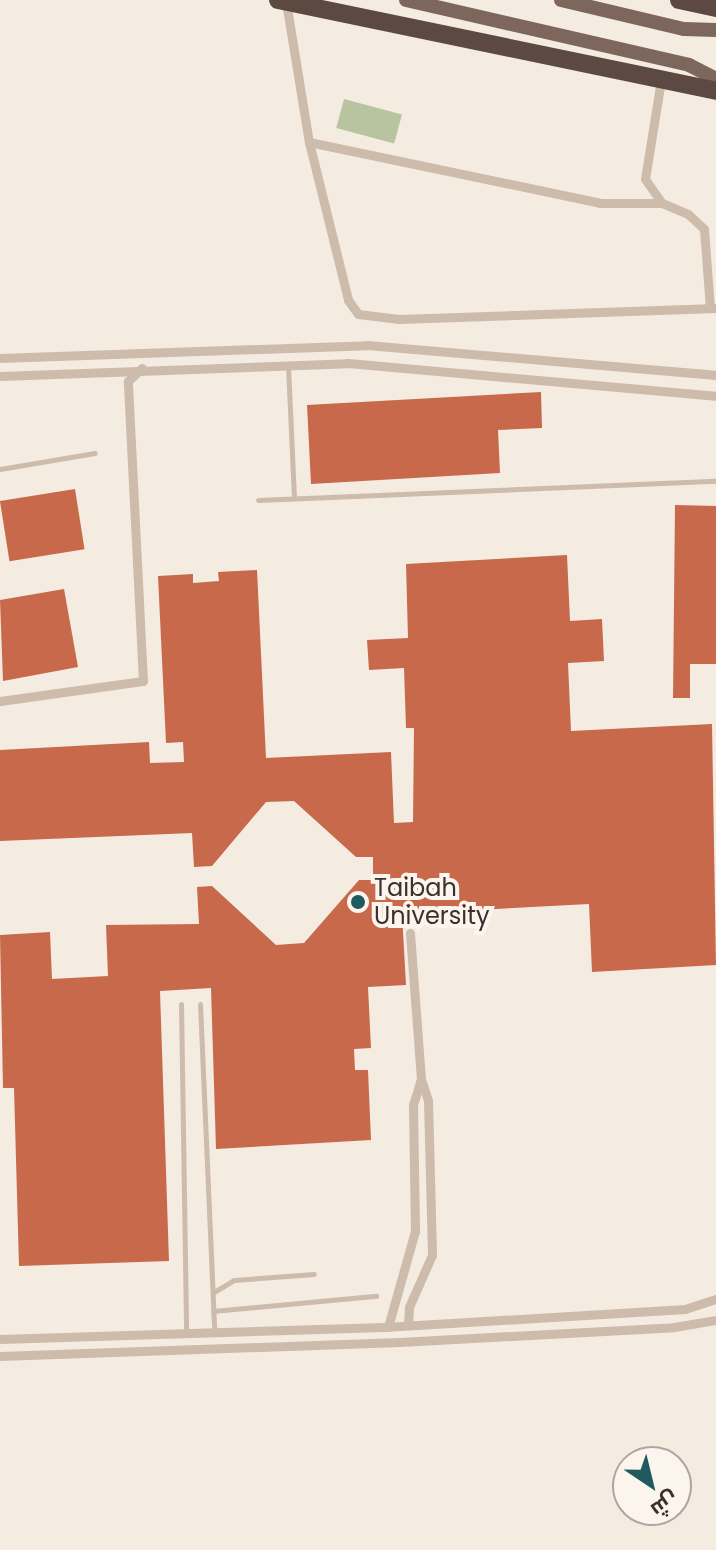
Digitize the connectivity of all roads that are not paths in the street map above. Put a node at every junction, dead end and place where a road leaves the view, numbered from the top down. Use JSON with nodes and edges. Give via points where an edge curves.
{"nodes":[{"id":1,"x":406,"y":0,"type":"edge"},
{"id":2,"x":561,"y":0,"type":"edge"},
{"id":3,"x":679,"y":0,"type":"edge"},
{"id":4,"x":282,"y":1,"type":"edge"},
{"id":5,"x":716,"y":8,"type":"edge"},
{"id":6,"x":716,"y":30,"type":"edge"},
{"id":7,"x":716,"y":79,"type":"edge"},
{"id":8,"x":661,"y":80,"type":"junction"},
{"id":9,"x":716,"y":91,"type":"edge"},
{"id":10,"x":309,"y":142,"type":"junction"},
{"id":11,"x":662,"y":203,"type":"junction"},
{"id":12,"x":713,"y":308,"type":"edge"},
{"id":13,"x":0,"y":358,"type":"edge"},
{"id":14,"x":288,"y":365,"type":"junction"},
{"id":15,"x":142,"y":368,"type":"junction"},
{"id":16,"x":642,"y":368,"type":"junction"},
{"id":17,"x":716,"y":375,"type":"edge"},
{"id":18,"x":0,"y":376,"type":"edge"},
{"id":19,"x":640,"y":387,"type":"junction"},
{"id":20,"x":716,"y":396,"type":"edge"},
{"id":21,"x":95,"y":453,"type":"dead end"},
{"id":22,"x":0,"y":469,"type":"edge"},
{"id":23,"x":716,"y":481,"type":"edge"},
{"id":24,"x":294,"y":498,"type":"junction"},
{"id":25,"x":258,"y":500,"type":"dead end"},
{"id":26,"x":0,"y":701,"type":"edge"},
{"id":27,"x":410,"y":933,"type":"dead end"},
{"id":28,"x":181,"y":1004,"type":"dead end"},
{"id":29,"x":200,"y":1004,"type":"dead end"},
{"id":30,"x":421,"y":1079,"type":"junction"},
{"id":31,"x":314,"y":1274,"type":"dead end"},
{"id":32,"x":213,"y":1293,"type":"junction"},
{"id":33,"x":376,"y":1296,"type":"dead end"},
{"id":34,"x":716,"y":1299,"type":"edge"},
{"id":35,"x":213,"y":1311,"type":"junction"},
{"id":36,"x":716,"y":1320,"type":"edge"},
{"id":37,"x":408,"y":1325,"type":"junction"},
{"id":38,"x":388,"y":1327,"type":"junction"},
{"id":39,"x":186,"y":1331,"type":"junction"},
{"id":40,"x":214,"y":1332,"type":"junction"},
{"id":41,"x":0,"y":1339,"type":"edge"},
{"id":42,"x":0,"y":1356,"type":"edge"}],
"edges":[{"from":1,"to":7,"type":"main road","via":[[689,65]]},
{"from":2,"to":6,"type":"main road","via":[[684,29]]},
{"from":3,"to":5,"type":"highway"},
{"from":4,"to":8,"type":"highway"},
{"from":4,"to":10,"type":"street"},
{"from":8,"to":9,"type":"highway"},
{"from":8,"to":11,"type":"street","via":[[645,179]]},
{"from":10,"to":11,"type":"street","via":[[600,203]]},
{"from":10,"to":12,"type":"street","via":[[348,300],[358,314],[399,319]]},
{"from":11,"to":12,"type":"street","via":[[688,214],[704,229]]},
{"from":13,"to":16,"type":"street","via":[[367,345]]},
{"from":14,"to":15,"type":"street"},
{"from":14,"to":19,"type":"street","via":[[399,365]]},
{"from":14,"to":24,"type":"lane"},
{"from":15,"to":18,"type":"street"},
{"from":15,"to":26,"type":"street","via":[[128,381],[143,681]]},
{"from":16,"to":17,"type":"street"},
{"from":16,"to":19,"type":"street"},
{"from":19,"to":20,"type":"street"},
{"from":21,"to":22,"type":"lane"},
{"from":23,"to":24,"type":"lane"},
{"from":24,"to":25,"type":"lane"},
{"from":27,"to":30,"type":"street"},
{"from":28,"to":39,"type":"lane"},
{"from":29,"to":32,"type":"lane"},
{"from":30,"to":37,"type":"street","via":[[428,1101],[432,1255],[409,1307]]},
{"from":30,"to":38,"type":"street","via":[[413,1105],[415,1231]]},
{"from":31,"to":32,"type":"lane","via":[[234,1280]]},
{"from":32,"to":35,"type":"lane"},
{"from":33,"to":35,"type":"lane"},
{"from":34,"to":37,"type":"street","via":[[685,1309]]},
{"from":35,"to":40,"type":"lane"},
{"from":36,"to":42,"type":"street","via":[[674,1327],[400,1342]]},
{"from":37,"to":38,"type":"street"},
{"from":38,"to":40,"type":"street"},
{"from":39,"to":40,"type":"street"},
{"from":39,"to":41,"type":"street"}]}
